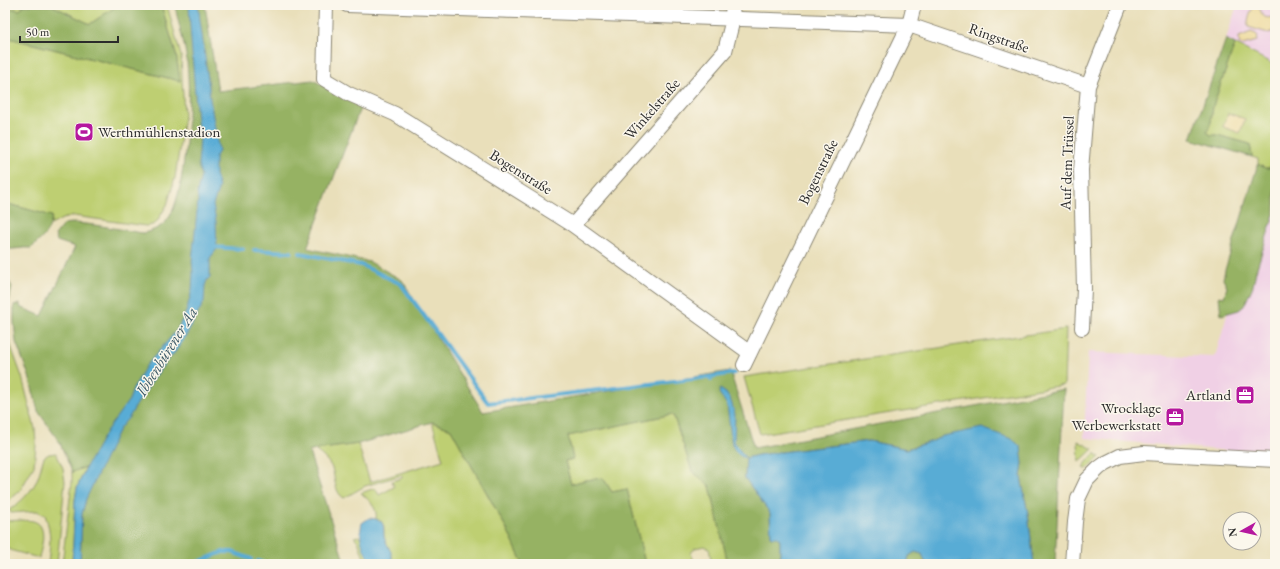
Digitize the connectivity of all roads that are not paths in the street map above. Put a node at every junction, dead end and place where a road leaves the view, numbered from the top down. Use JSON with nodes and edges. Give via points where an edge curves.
{"nodes":[{"id":1,"x":326,"y":5,"type":"edge"},
{"id":2,"x":347,"y":5,"type":"edge"},
{"id":3,"x":914,"y":5,"type":"edge"},
{"id":4,"x":1120,"y":5,"type":"edge"},
{"id":5,"x":732,"y":12,"type":"edge"},
{"id":6,"x":909,"y":25,"type":"junction"},
{"id":7,"x":1088,"y":86,"type":"junction"},
{"id":8,"x":573,"y":225,"type":"junction"},
{"id":9,"x":1082,"y":328,"type":"dead end"},
{"id":10,"x":1275,"y":460,"type":"edge"},
{"id":11,"x":1072,"y":564,"type":"edge"}],
"edges":[{"from":1,"to":8,"type":"street","name":"Bogenstraße","via":[[324,79],[349,94],[394,114]]},
{"from":2,"to":5,"type":"street","name":"Ringstraße"},
{"from":3,"to":6,"type":"street","name":"Bogenstraße"},
{"from":4,"to":7,"type":"street","name":"Auf dem Trüssel"},
{"from":5,"to":6,"type":"street","name":"Ringstraße"},
{"from":5,"to":8,"type":"street","name":"Winkelstraße","via":[[726,51]]},
{"from":6,"to":7,"type":"street","name":"Ringstraße"},
{"from":6,"to":8,"type":"street","name":"Bogenstraße","via":[[747,359]]},
{"from":7,"to":9,"type":"street","name":"Auf dem Trüssel","via":[[1081,170],[1084,289]]},
{"from":10,"to":11,"type":"street","via":[[1144,453],[1120,456],[1106,463],[1087,480],[1078,499]]}]}
